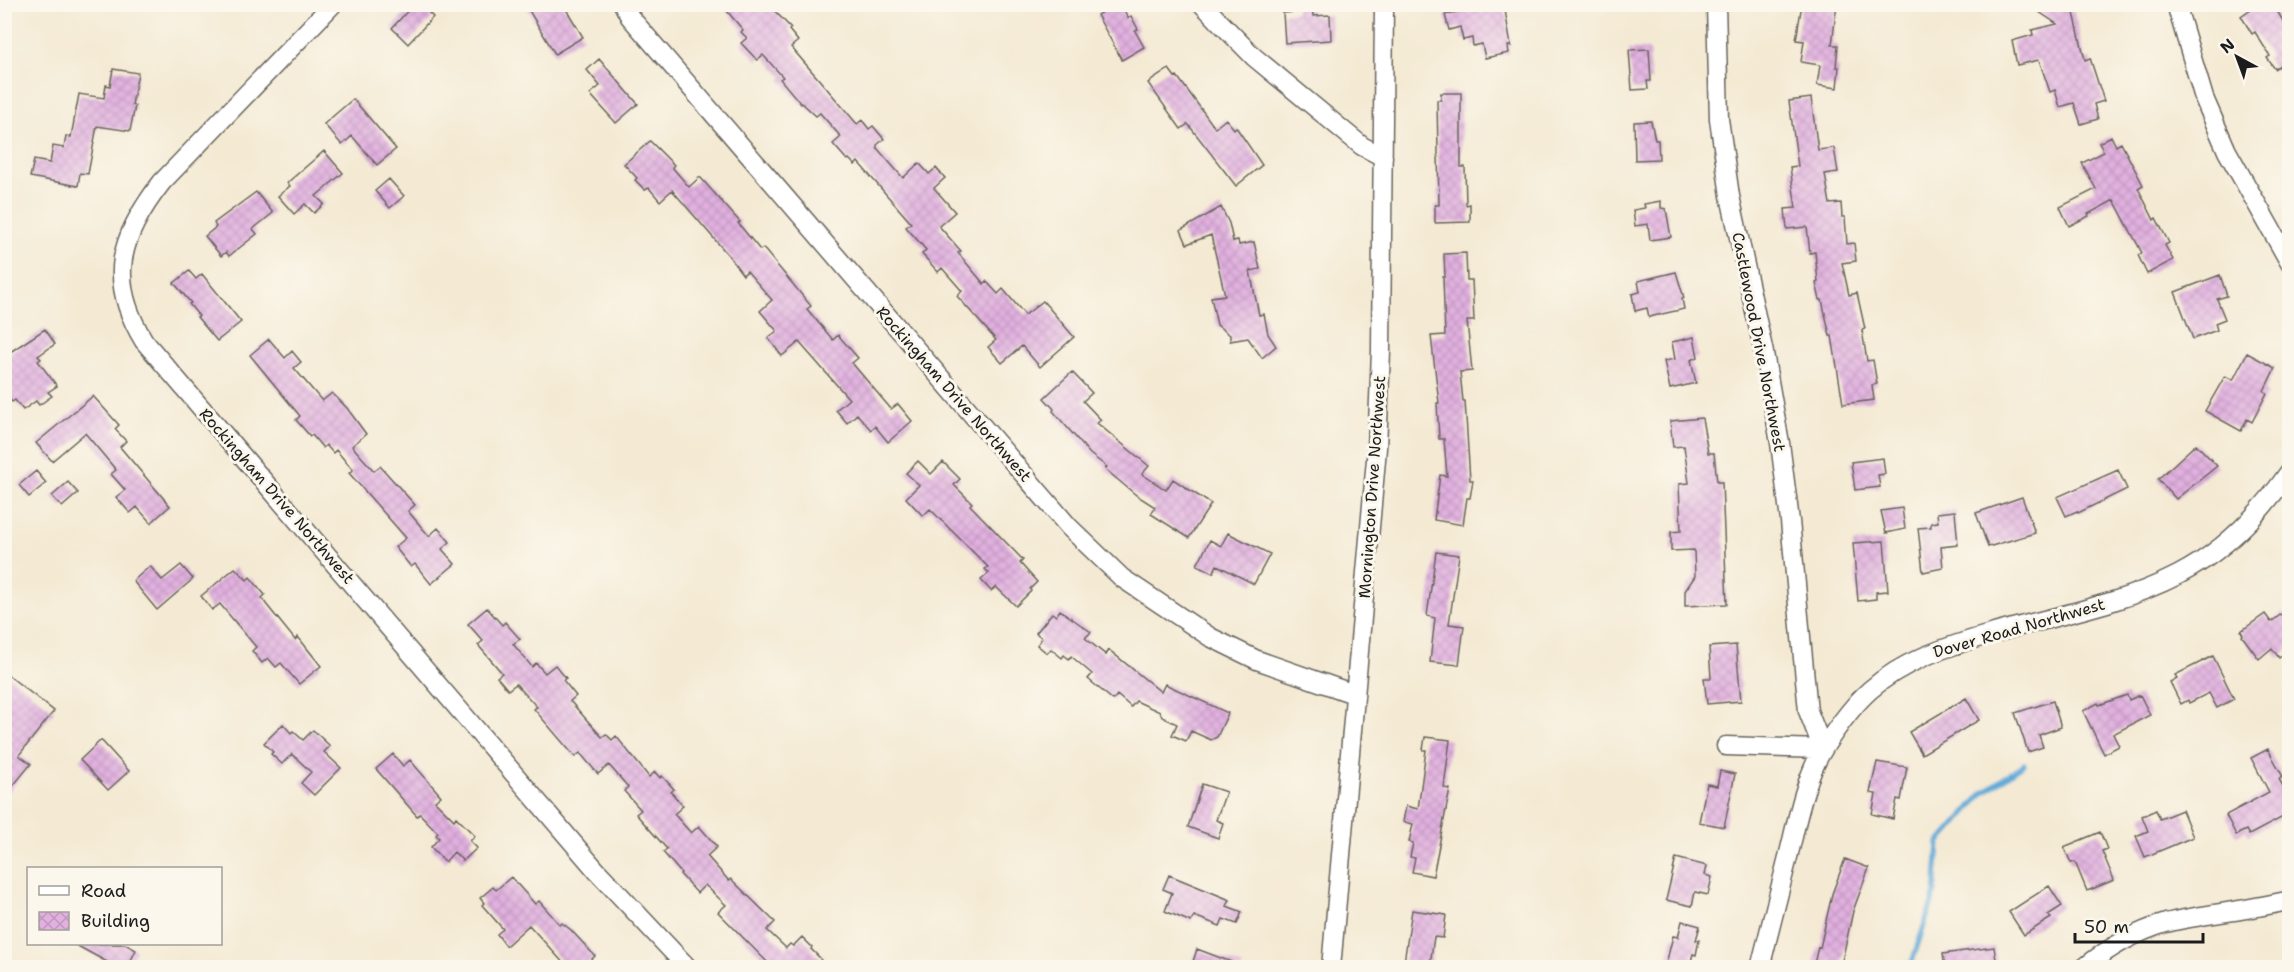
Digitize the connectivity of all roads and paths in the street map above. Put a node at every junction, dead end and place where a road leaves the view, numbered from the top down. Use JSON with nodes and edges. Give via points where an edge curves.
{"nodes":[{"id":1,"x":333,"y":4,"type":"edge"},
{"id":2,"x":623,"y":4,"type":"edge"},
{"id":3,"x":1202,"y":4,"type":"edge"},
{"id":4,"x":1384,"y":4,"type":"edge"},
{"id":5,"x":1716,"y":4,"type":"edge"},
{"id":6,"x":2176,"y":4,"type":"edge"},
{"id":7,"x":1383,"y":157,"type":"junction"},
{"id":8,"x":2289,"y":263,"type":"edge"},
{"id":9,"x":2289,"y":471,"type":"edge"},
{"id":10,"x":1354,"y":694,"type":"junction"},
{"id":11,"x":1726,"y":746,"type":"dead end"},
{"id":12,"x":1823,"y":749,"type":"junction"},
{"id":13,"x":2289,"y":900,"type":"edge"},
{"id":14,"x":688,"y":968,"type":"edge"},
{"id":15,"x":1331,"y":968,"type":"edge"},
{"id":16,"x":1760,"y":968,"type":"edge"},
{"id":17,"x":2084,"y":968,"type":"edge"}],
"edges":[{"from":1,"to":14,"type":"street","name":"Rockingham Drive Northwest","via":[[147,201],[123,254],[124,299],[132,322],[144,341],[597,871]]},
{"from":2,"to":10,"type":"street","name":"Rockingham Drive Northwest","via":[[1069,527],[1122,578],[1210,637],[1257,660]]},
{"from":3,"to":7,"type":"street","via":[[1254,57],[1362,146]]},
{"from":4,"to":7,"type":"street","name":"Mornington Drive Northwest"},
{"from":5,"to":12,"type":"street","name":"Castlewood Drive Northwest","via":[[1719,119],[1730,196],[1780,443],[1808,711]]},
{"from":6,"to":8,"type":"street","via":[[2204,98],[2226,151]]},
{"from":7,"to":10,"type":"street","name":"Mornington Drive Northwest","via":[[1377,448]]},
{"from":9,"to":12,"type":"street","name":"Dover Road Northwest","via":[[2245,527],[2178,575],[2105,603],[1922,657],[1870,690],[1849,711]]},
{"from":10,"to":15,"type":"street","name":"Mornington Drive Northwest"},
{"from":11,"to":12,"type":"street"},
{"from":12,"to":16,"type":"street","name":"Dover Road Northwest","via":[[1802,801]]},
{"from":13,"to":17,"type":"street","via":[[2166,923],[2118,943]]}]}
